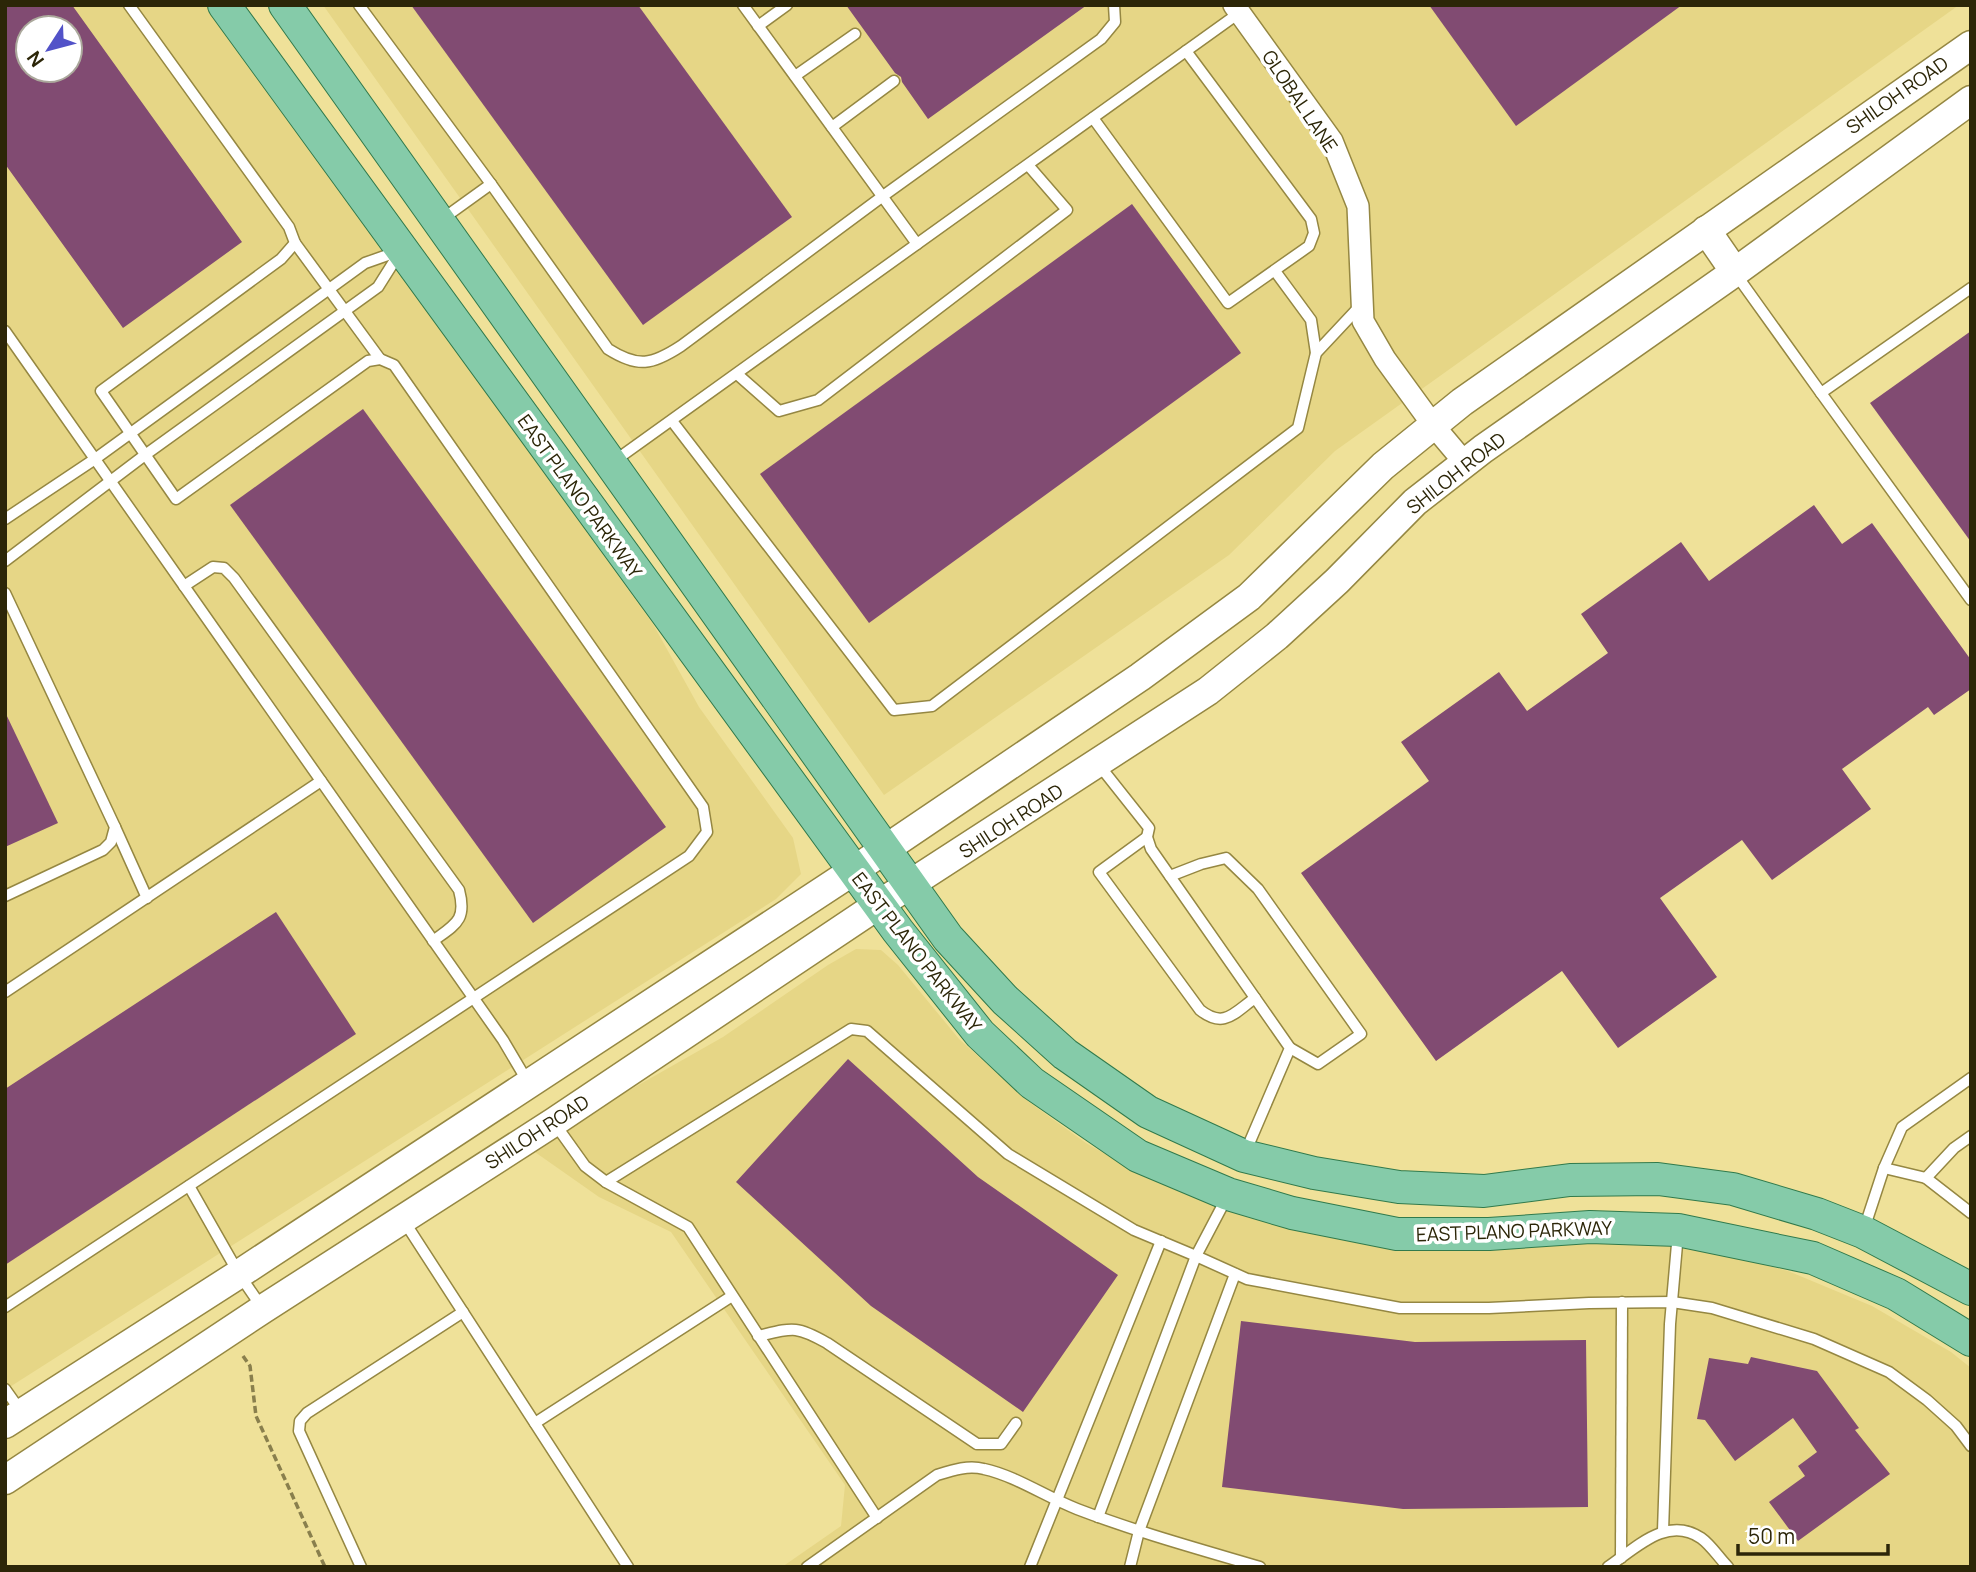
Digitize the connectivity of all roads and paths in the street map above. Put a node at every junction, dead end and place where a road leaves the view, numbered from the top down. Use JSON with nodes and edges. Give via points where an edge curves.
{"nodes":[{"id":1,"x":129,"y":5,"type":"edge"},
{"id":2,"x":224,"y":5,"type":"edge"},
{"id":3,"x":285,"y":5,"type":"edge"},
{"id":4,"x":359,"y":5,"type":"edge"},
{"id":5,"x":743,"y":5,"type":"edge"},
{"id":6,"x":787,"y":5,"type":"edge"},
{"id":7,"x":1114,"y":5,"type":"edge"},
{"id":8,"x":1236,"y":9,"type":"edge"},
{"id":9,"x":758,"y":26,"type":"junction"},
{"id":10,"x":855,"y":34,"type":"dead end"},
{"id":11,"x":1971,"y":45,"type":"edge"},
{"id":12,"x":1186,"y":51,"type":"junction"},
{"id":13,"x":795,"y":76,"type":"junction"},
{"id":14,"x":894,"y":81,"type":"dead end"},
{"id":15,"x":1971,"y":100,"type":"edge"},
{"id":16,"x":1093,"y":118,"type":"junction"},
{"id":17,"x":832,"y":127,"type":"junction"},
{"id":18,"x":1028,"y":165,"type":"junction"},
{"id":19,"x":491,"y":184,"type":"junction"},
{"id":20,"x":883,"y":196,"type":"junction"},
{"id":21,"x":439,"y":221,"type":"junction"},
{"id":22,"x":1706,"y":230,"type":"junction"},
{"id":23,"x":295,"y":243,"type":"junction"},
{"id":24,"x":917,"y":244,"type":"junction"},
{"id":25,"x":401,"y":250,"type":"junction"},
{"id":26,"x":1275,"y":271,"type":"junction"},
{"id":27,"x":1735,"y":272,"type":"junction"},
{"id":28,"x":1971,"y":288,"type":"edge"},
{"id":29,"x":330,"y":289,"type":"junction"},
{"id":30,"x":1363,"y":303,"type":"junction"},
{"id":31,"x":345,"y":311,"type":"junction"},
{"id":32,"x":5,"y":331,"type":"edge"},
{"id":33,"x":1316,"y":353,"type":"junction"},
{"id":34,"x":380,"y":359,"type":"junction"},
{"id":35,"x":737,"y":374,"type":"junction"},
{"id":36,"x":1821,"y":393,"type":"junction"},
{"id":37,"x":671,"y":421,"type":"junction"},
{"id":38,"x":1433,"y":425,"type":"junction"},
{"id":39,"x":130,"y":433,"type":"junction"},
{"id":40,"x":145,"y":455,"type":"junction"},
{"id":41,"x":95,"y":459,"type":"junction"},
{"id":42,"x":1465,"y":463,"type":"junction"},
{"id":43,"x":611,"y":464,"type":"junction"},
{"id":44,"x":111,"y":481,"type":"junction"},
{"id":45,"x":576,"y":489,"type":"junction"},
{"id":46,"x":5,"y":519,"type":"edge"},
{"id":47,"x":5,"y":561,"type":"edge"},
{"id":48,"x":184,"y":586,"type":"junction"},
{"id":49,"x":5,"y":593,"type":"edge"},
{"id":50,"x":1971,"y":600,"type":"edge"},
{"id":51,"x":1098,"y":764,"type":"junction"},
{"id":52,"x":321,"y":781,"type":"junction"},
{"id":53,"x":115,"y":827,"type":"junction"},
{"id":54,"x":1147,"y":837,"type":"junction"},
{"id":55,"x":886,"y":848,"type":"junction"},
{"id":56,"x":853,"y":871,"type":"junction"},
{"id":57,"x":1170,"y":876,"type":"junction"},
{"id":58,"x":912,"y":885,"type":"junction"},
{"id":59,"x":5,"y":896,"type":"edge"},
{"id":60,"x":147,"y":898,"type":"junction"},
{"id":61,"x":878,"y":905,"type":"junction"},
{"id":62,"x":433,"y":941,"type":"junction"},
{"id":63,"x":5,"y":992,"type":"edge"},
{"id":64,"x":1255,"y":998,"type":"junction"},
{"id":65,"x":474,"y":999,"type":"junction"},
{"id":66,"x":1290,"y":1048,"type":"junction"},
{"id":67,"x":1971,"y":1078,"type":"edge"},
{"id":68,"x":528,"y":1084,"type":"junction"},
{"id":69,"x":554,"y":1122,"type":"junction"},
{"id":70,"x":1971,"y":1136,"type":"edge"},
{"id":71,"x":1244,"y":1156,"type":"junction"},
{"id":72,"x":1884,"y":1168,"type":"junction"},
{"id":73,"x":1926,"y":1178,"type":"junction"},
{"id":74,"x":606,"y":1182,"type":"junction"},
{"id":75,"x":189,"y":1186,"type":"junction"},
{"id":76,"x":1228,"y":1194,"type":"junction"},
{"id":77,"x":1971,"y":1213,"type":"edge"},
{"id":78,"x":403,"y":1219,"type":"junction"},
{"id":79,"x":1678,"y":1230,"type":"junction"},
{"id":80,"x":1863,"y":1232,"type":"junction"},
{"id":81,"x":1161,"y":1241,"type":"junction"},
{"id":82,"x":1196,"y":1256,"type":"junction"},
{"id":83,"x":1846,"y":1273,"type":"junction"},
{"id":84,"x":239,"y":1274,"type":"junction"},
{"id":85,"x":1235,"y":1274,"type":"junction"},
{"id":86,"x":1971,"y":1289,"type":"edge"},
{"id":87,"x":732,"y":1296,"type":"junction"},
{"id":88,"x":1622,"y":1302,"type":"junction"},
{"id":89,"x":1672,"y":1302,"type":"junction"},
{"id":90,"x":5,"y":1307,"type":"edge"},
{"id":91,"x":263,"y":1309,"type":"junction"},
{"id":92,"x":463,"y":1312,"type":"junction"},
{"id":93,"x":758,"y":1336,"type":"junction"},
{"id":94,"x":1971,"y":1340,"type":"edge"},
{"id":95,"x":243,"y":1356,"type":"dead end"},
{"id":96,"x":5,"y":1389,"type":"edge"},
{"id":97,"x":14,"y":1418,"type":"edge"},
{"id":98,"x":535,"y":1423,"type":"junction"},
{"id":99,"x":1016,"y":1423,"type":"dead end"},
{"id":100,"x":1971,"y":1446,"type":"edge"},
{"id":101,"x":5,"y":1480,"type":"edge"},
{"id":102,"x":1057,"y":1501,"type":"junction"},
{"id":103,"x":1098,"y":1517,"type":"junction"},
{"id":104,"x":877,"y":1518,"type":"junction"},
{"id":105,"x":1139,"y":1531,"type":"junction"},
{"id":106,"x":1663,"y":1531,"type":"junction"},
{"id":107,"x":1621,"y":1558,"type":"junction"},
{"id":108,"x":325,"y":1567,"type":"edge"},
{"id":109,"x":361,"y":1567,"type":"edge"},
{"id":110,"x":628,"y":1567,"type":"edge"},
{"id":111,"x":807,"y":1567,"type":"edge"},
{"id":112,"x":1030,"y":1567,"type":"edge"},
{"id":113,"x":1130,"y":1567,"type":"edge"},
{"id":114,"x":1260,"y":1567,"type":"edge"},
{"id":115,"x":1608,"y":1567,"type":"edge"},
{"id":116,"x":1728,"y":1567,"type":"edge"}],
"edges":[{"from":1,"to":23,"type":"lane","via":[[289,227]]},
{"from":2,"to":25,"type":"main road","name":"EAST PLANO PARKWAY"},
{"from":3,"to":21,"type":"main road","name":"EAST PLANO PARKWAY"},
{"from":4,"to":19,"type":"lane"},
{"from":5,"to":9,"type":"lane"},
{"from":6,"to":9,"type":"lane"},
{"from":7,"to":20,"type":"lane","via":[[1115,22],[1101,39]]},
{"from":8,"to":12,"type":"lane"},
{"from":8,"to":30,"type":"street","name":"GLOBAL LANE","via":[[1332,141],[1358,206]]},
{"from":9,"to":13,"type":"lane"},
{"from":10,"to":13,"type":"lane"},
{"from":11,"to":22,"type":"main road","name":"SHILOH ROAD"},
{"from":12,"to":16,"type":"lane"},
{"from":12,"to":26,"type":"lane","via":[[1311,219],[1314,233],[1309,246]]},
{"from":13,"to":17,"type":"lane"},
{"from":14,"to":17,"type":"lane"},
{"from":15,"to":27,"type":"main road","name":"SHILOH ROAD"},
{"from":16,"to":18,"type":"lane"},
{"from":16,"to":26,"type":"lane","via":[[1228,303]]},
{"from":17,"to":20,"type":"lane"},
{"from":18,"to":24,"type":"lane"},
{"from":18,"to":35,"type":"lane","via":[[1067,210],[818,400],[779,411]]},
{"from":19,"to":20,"type":"lane","via":[[608,349],[626,361],[644,363],[662,359],[681,346]]},
{"from":19,"to":21,"type":"lane"},
{"from":20,"to":24,"type":"lane"},
{"from":21,"to":25,"type":"main road"},
{"from":21,"to":43,"type":"main road","name":"EAST PLANO PARKWAY"},
{"from":22,"to":27,"type":"main road"},
{"from":22,"to":38,"type":"main road","name":"SHILOH ROAD"},
{"from":23,"to":29,"type":"lane"},
{"from":23,"to":39,"type":"lane","via":[[281,259],[101,391]]},
{"from":24,"to":35,"type":"lane"},
{"from":25,"to":29,"type":"lane","via":[[365,263]]},
{"from":25,"to":31,"type":"lane","via":[[378,288]]},
{"from":25,"to":45,"type":"main road","name":"EAST PLANO PARKWAY"},
{"from":26,"to":33,"type":"lane","via":[[1311,320]]},
{"from":27,"to":36,"type":"lane"},
{"from":27,"to":42,"type":"main road","name":"SHILOH ROAD"},
{"from":28,"to":36,"type":"lane"},
{"from":29,"to":31,"type":"lane"},
{"from":29,"to":39,"type":"lane"},
{"from":30,"to":33,"type":"lane"},
{"from":30,"to":38,"type":"street","name":"GLOBAL LANE","via":[[1363,321]]},
{"from":31,"to":34,"type":"lane"},
{"from":31,"to":40,"type":"lane"},
{"from":32,"to":41,"type":"lane"},
{"from":33,"to":37,"type":"lane","via":[[1298,428],[932,705],[894,710]]},
{"from":34,"to":40,"type":"lane","via":[[368,361],[346,376],[176,499]]},
{"from":34,"to":65,"type":"lane","via":[[394,365],[704,807],[707,832],[689,856]]},
{"from":35,"to":37,"type":"lane"},
{"from":36,"to":50,"type":"lane"},
{"from":37,"to":43,"type":"lane"},
{"from":38,"to":42,"type":"street","name":"GLOBAL LANE"},
{"from":38,"to":55,"type":"main road","name":"SHILOH ROAD","via":[[1383,466],[1249,597],[1140,677]]},
{"from":39,"to":40,"type":"lane"},
{"from":39,"to":41,"type":"lane"},
{"from":40,"to":44,"type":"lane"},
{"from":41,"to":44,"type":"lane"},
{"from":41,"to":46,"type":"lane"},
{"from":42,"to":51,"type":"main road","name":"SHILOH ROAD","via":[[1415,502],[1277,636],[1208,691]]},
{"from":43,"to":45,"type":"main road"},
{"from":43,"to":55,"type":"main road","name":"EAST PLANO PARKWAY"},
{"from":44,"to":47,"type":"lane"},
{"from":44,"to":48,"type":"lane"},
{"from":45,"to":56,"type":"main road","name":"EAST PLANO PARKWAY"},
{"from":48,"to":52,"type":"lane"},
{"from":48,"to":62,"type":"lane","via":[[213,566],[224,568],[234,578],[458,890],[463,906],[458,923]]},
{"from":49,"to":53,"type":"lane"},
{"from":51,"to":54,"type":"lane","via":[[1149,828]]},
{"from":51,"to":58,"type":"main road","name":"SHILOH ROAD"},
{"from":52,"to":60,"type":"lane"},
{"from":52,"to":62,"type":"lane"},
{"from":53,"to":59,"type":"lane","via":[[103,850]]},
{"from":53,"to":60,"type":"lane"},
{"from":54,"to":57,"type":"lane"},
{"from":54,"to":64,"type":"lane","via":[[1099,872],[1212,1020],[1224,1020]]},
{"from":55,"to":56,"type":"main road","name":"SHILOH ROAD"},
{"from":55,"to":58,"type":"main road","name":"EAST PLANO PARKWAY"},
{"from":56,"to":61,"type":"main road","name":"EAST PLANO PARKWAY"},
{"from":56,"to":68,"type":"main road","name":"SHILOH ROAD"},
{"from":57,"to":64,"type":"lane"},
{"from":57,"to":66,"type":"lane","via":[[1226,858],[1258,889],[1361,1034],[1318,1064]]},
{"from":58,"to":61,"type":"main road","name":"SHILOH ROAD"},
{"from":58,"to":71,"type":"main road","name":"EAST PLANO PARKWAY","via":[[956,947],[1065,1054],[1148,1112]]},
{"from":60,"to":63,"type":"lane"},
{"from":61,"to":69,"type":"main road","name":"SHILOH ROAD"},
{"from":61,"to":76,"type":"main road","name":"EAST PLANO PARKWAY","via":[[981,1034],[1032,1083],[1138,1156]]},
{"from":62,"to":65,"type":"lane"},
{"from":64,"to":66,"type":"lane"},
{"from":65,"to":68,"type":"lane"},
{"from":65,"to":75,"type":"lane"},
{"from":66,"to":71,"type":"lane"},
{"from":67,"to":72,"type":"lane","via":[[1902,1127]]},
{"from":68,"to":69,"type":"main road"},
{"from":68,"to":84,"type":"main road","name":"SHILOH ROAD"},
{"from":69,"to":74,"type":"lane","via":[[585,1166]]},
{"from":69,"to":78,"type":"main road","name":"SHILOH ROAD"},
{"from":70,"to":73,"type":"lane","via":[[1954,1147]]},
{"from":71,"to":76,"type":"main road"},
{"from":71,"to":80,"type":"main road","name":"EAST PLANO PARKWAY","via":[[1399,1187],[1484,1191],[1570,1180],[1671,1181],[1732,1189]]},
{"from":72,"to":73,"type":"lane"},
{"from":72,"to":80,"type":"lane"},
{"from":73,"to":77,"type":"lane"},
{"from":74,"to":81,"type":"lane","via":[[851,1029],[867,1031],[884,1044],[1008,1154],[1134,1230]]},
{"from":74,"to":87,"type":"lane","via":[[688,1227]]},
{"from":75,"to":84,"type":"lane"},
{"from":75,"to":90,"type":"lane"},
{"from":76,"to":79,"type":"main road","name":"EAST PLANO PARKWAY","via":[[1292,1213],[1397,1234],[1590,1227]]},
{"from":76,"to":82,"type":"lane"},
{"from":78,"to":91,"type":"main road","name":"SHILOH ROAD"},
{"from":78,"to":92,"type":"lane"},
{"from":79,"to":83,"type":"main road","name":"EAST PLANO PARKWAY","via":[[1813,1258]]},
{"from":79,"to":89,"type":"lane"},
{"from":80,"to":83,"type":"main road"},
{"from":80,"to":86,"type":"main road","name":"EAST PLANO PARKWAY"},
{"from":81,"to":82,"type":"lane"},
{"from":81,"to":102,"type":"lane"},
{"from":82,"to":85,"type":"lane"},
{"from":82,"to":103,"type":"lane"},
{"from":83,"to":94,"type":"main road","name":"EAST PLANO PARKWAY","via":[[1896,1294]]},
{"from":84,"to":91,"type":"lane"},
{"from":84,"to":97,"type":"main road","name":"SHILOH ROAD"},
{"from":85,"to":88,"type":"lane","via":[[1400,1308]]},
{"from":85,"to":105,"type":"lane"},
{"from":87,"to":93,"type":"lane"},
{"from":87,"to":98,"type":"lane"},
{"from":88,"to":89,"type":"lane"},
{"from":88,"to":107,"type":"lane"},
{"from":89,"to":100,"type":"lane","via":[[1712,1308],[1814,1339],[1889,1372],[1956,1426]]},
{"from":89,"to":106,"type":"lane"},
{"from":91,"to":101,"type":"main road","name":"SHILOH ROAD"},
{"from":92,"to":98,"type":"lane"},
{"from":92,"to":109,"type":"lane","via":[[300,1421],[299,1431]]},
{"from":93,"to":99,"type":"lane","via":[[790,1328],[804,1330],[977,1444],[1000,1444]]},
{"from":93,"to":104,"type":"lane"},
{"from":95,"to":108,"type":"path","via":[[250,1366],[256,1416]]},
{"from":96,"to":97,"type":"lane"},
{"from":98,"to":110,"type":"lane"},
{"from":102,"to":103,"type":"lane"},
{"from":102,"to":104,"type":"lane","via":[[998,1473],[960,1468],[937,1475]]},
{"from":102,"to":112,"type":"lane"},
{"from":103,"to":105,"type":"lane"},
{"from":104,"to":111,"type":"lane"},
{"from":105,"to":113,"type":"lane"},
{"from":105,"to":114,"type":"lane"},
{"from":106,"to":107,"type":"lane"},
{"from":106,"to":116,"type":"lane","via":[[1686,1530],[1703,1539]]},
{"from":107,"to":115,"type":"lane"}]}
